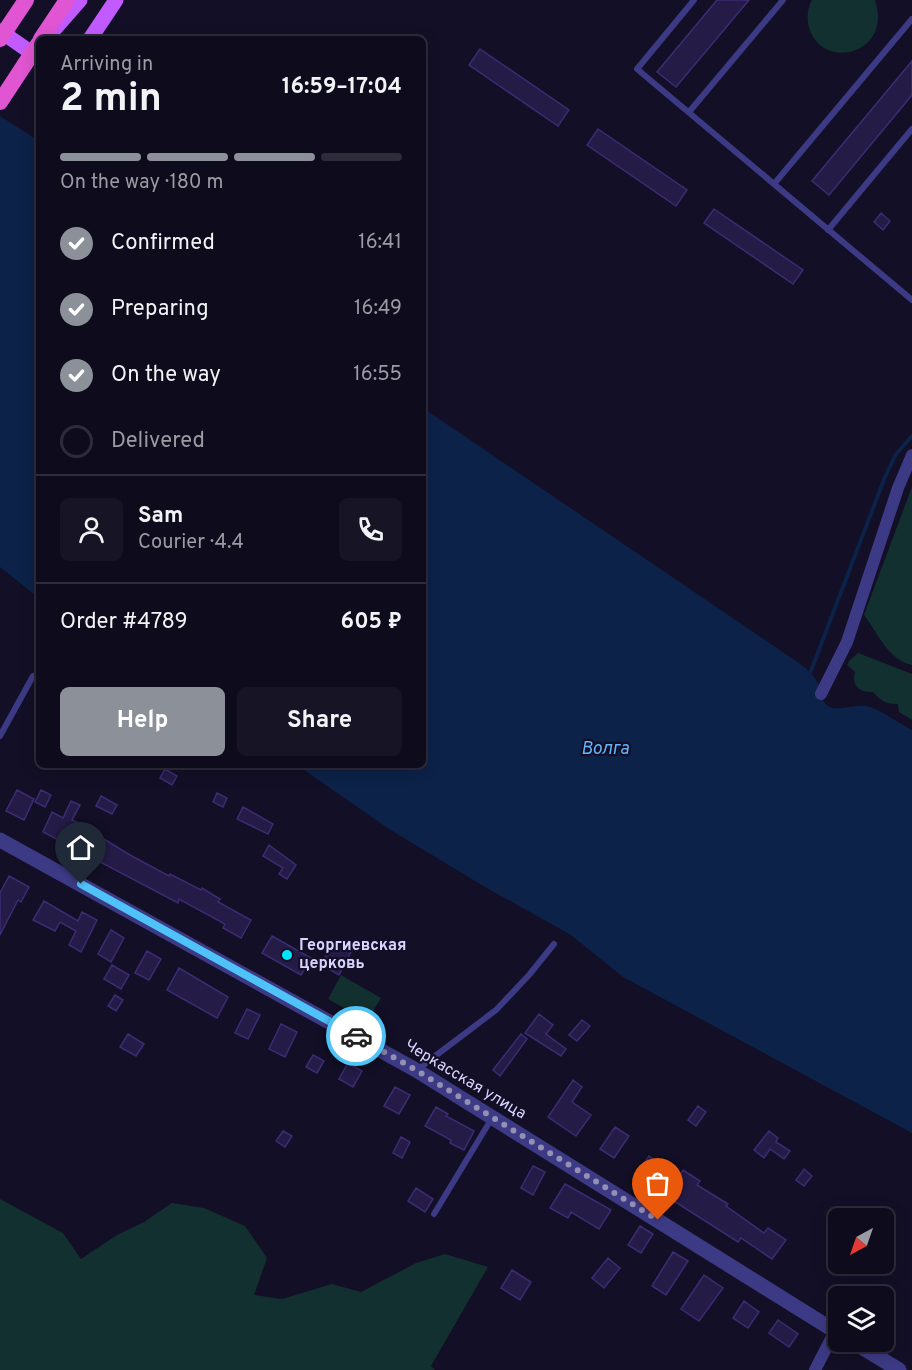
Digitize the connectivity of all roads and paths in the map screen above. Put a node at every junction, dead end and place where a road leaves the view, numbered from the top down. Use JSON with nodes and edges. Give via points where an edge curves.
{"nodes":[{"id":1,"x":26,"y":0,"type":"edge"},
{"id":2,"x":67,"y":0,"type":"edge"},
{"id":3,"x":80,"y":0,"type":"edge"},
{"id":4,"x":116,"y":0,"type":"edge"},
{"id":5,"x":694,"y":0,"type":"edge"},
{"id":6,"x":783,"y":0,"type":"edge"},
{"id":7,"x":912,"y":20,"type":"edge"},
{"id":8,"x":0,"y":31,"type":"edge"},
{"id":9,"x":43,"y":36,"type":"edge"},
{"id":10,"x":50,"y":36,"type":"edge"},
{"id":11,"x":92,"y":36,"type":"edge"},
{"id":12,"x":0,"y":39,"type":"edge"},
{"id":13,"x":36,"y":47,"type":"edge"},
{"id":14,"x":36,"y":56,"type":"edge"},
{"id":15,"x":0,"y":102,"type":"edge"},
{"id":16,"x":689,"y":112,"type":"junction"},
{"id":17,"x":912,"y":129,"type":"edge"},
{"id":18,"x":774,"y":184,"type":"junction"},
{"id":19,"x":828,"y":230,"type":"junction"},
{"id":20,"x":912,"y":300,"type":"edge"},
{"id":21,"x":912,"y":455,"type":"edge"},
{"id":22,"x":33,"y":676,"type":"dead end"},
{"id":23,"x":821,"y":694,"type":"dead end"},
{"id":24,"x":0,"y":736,"type":"edge"},
{"id":25,"x":0,"y":840,"type":"edge"},
{"id":26,"x":554,"y":944,"type":"dead end"},
{"id":27,"x":416,"y":1070,"type":"junction"},
{"id":28,"x":492,"y":1118,"type":"junction"},
{"id":29,"x":434,"y":1214,"type":"dead end"},
{"id":30,"x":828,"y":1326,"type":"edge"},
{"id":31,"x":828,"y":1348,"type":"edge"},
{"id":32,"x":870,"y":1352,"type":"edge"},
{"id":33,"x":815,"y":1370,"type":"edge"},
{"id":34,"x":899,"y":1370,"type":"edge"}],
"edges":[{"from":1,"to":12,"type":"highway","bridge":true},
{"from":2,"to":9,"type":"highway"},
{"from":3,"to":10,"type":"main road"},
{"from":4,"to":11,"type":"main road"},
{"from":5,"to":16,"type":"lane","via":[[637,69]]},
{"from":6,"to":16,"type":"lane"},
{"from":7,"to":18,"type":"lane"},
{"from":8,"to":14,"type":"main road"},
{"from":13,"to":15,"type":"highway","bridge":true},
{"from":16,"to":18,"type":"lane"},
{"from":17,"to":19,"type":"lane"},
{"from":18,"to":19,"type":"lane"},
{"from":19,"to":20,"type":"lane"},
{"from":21,"to":23,"type":"street","via":[[847,642]]},
{"from":22,"to":24,"type":"lane"},
{"from":25,"to":27,"type":"street","name":"Черкасская улица"},
{"from":26,"to":27,"type":"lane","via":[[496,1010]]},
{"from":27,"to":28,"type":"street","name":"Черкасская улица"},
{"from":28,"to":29,"type":"lane"},
{"from":28,"to":30,"type":"street","name":"Черкасская улица"},
{"from":31,"to":33,"type":"street"},
{"from":32,"to":34,"type":"street"}]}
